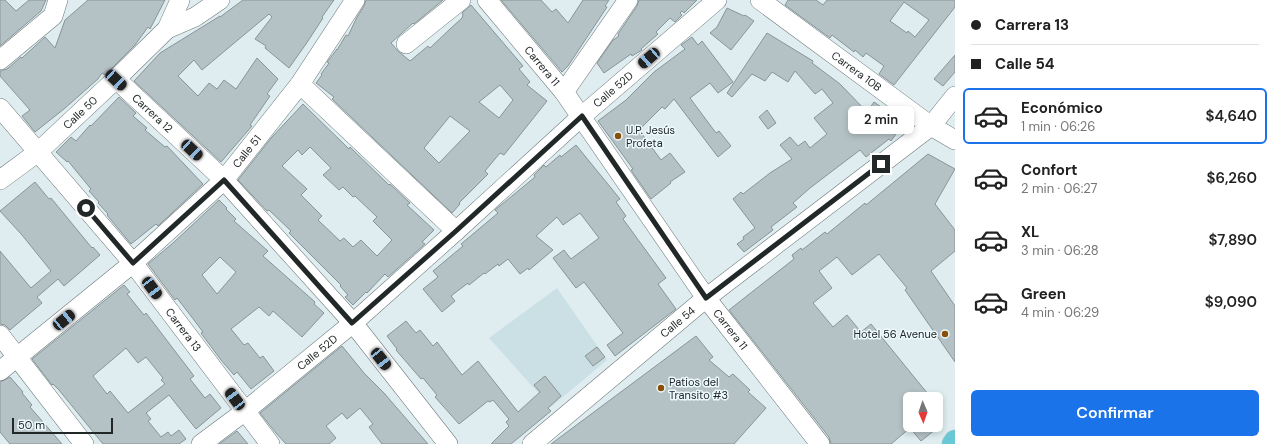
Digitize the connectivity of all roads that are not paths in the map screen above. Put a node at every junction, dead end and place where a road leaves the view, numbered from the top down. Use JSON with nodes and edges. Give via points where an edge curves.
{"nodes":[{"id":1,"x":58,"y":0,"type":"edge"},
{"id":2,"x":180,"y":0,"type":"edge"},
{"id":3,"x":220,"y":0,"type":"edge"},
{"id":4,"x":355,"y":0,"type":"edge"},
{"id":5,"x":461,"y":0,"type":"edge"},
{"id":6,"x":487,"y":0,"type":"edge"},
{"id":7,"x":628,"y":0,"type":"edge"},
{"id":8,"x":717,"y":0,"type":"edge"},
{"id":9,"x":760,"y":0,"type":"edge"},
{"id":10,"x":167,"y":29,"type":"junction"},
{"id":11,"x":406,"y":44,"type":"dead end"},
{"id":12,"x":0,"y":60,"type":"edge"},
{"id":13,"x":116,"y":80,"type":"junction"},
{"id":14,"x":300,"y":84,"type":"junction"},
{"id":15,"x":564,"y":92,"type":"junction"},
{"id":16,"x":955,"y":96,"type":"edge"},
{"id":17,"x":0,"y":108,"type":"edge"},
{"id":18,"x":582,"y":116,"type":"junction"},
{"id":19,"x":931,"y":126,"type":"junction"},
{"id":20,"x":955,"y":140,"type":"edge"},
{"id":21,"x":38,"y":152,"type":"junction"},
{"id":22,"x":0,"y":180,"type":"edge"},
{"id":23,"x":224,"y":180,"type":"junction"},
{"id":24,"x":456,"y":231,"type":"junction"},
{"id":25,"x":133,"y":263,"type":"junction"},
{"id":26,"x":706,"y":298,"type":"junction"},
{"id":27,"x":352,"y":323,"type":"junction"},
{"id":28,"x":0,"y":335,"type":"edge"},
{"id":29,"x":18,"y":357,"type":"junction"},
{"id":30,"x":0,"y":371,"type":"edge"},
{"id":31,"x":244,"y":412,"type":"junction"},
{"id":32,"x":955,"y":442,"type":"edge"},
{"id":33,"x":84,"y":444,"type":"edge"},
{"id":34,"x":201,"y":444,"type":"edge"},
{"id":35,"x":270,"y":444,"type":"edge"},
{"id":36,"x":448,"y":444,"type":"edge"},
{"id":37,"x":532,"y":444,"type":"edge"},
{"id":38,"x":820,"y":444,"type":"edge"},
{"id":39,"x":953,"y":444,"type":"edge"}],
"edges":[{"from":1,"to":12,"type":"street","via":[[53,16]]},
{"from":2,"to":10,"type":"street","name":"Calle 50"},
{"from":3,"to":10,"type":"street","via":[[196,17]]},
{"from":4,"to":14,"type":"street","name":"Calle 51"},
{"from":5,"to":11,"type":"street"},
{"from":6,"to":15,"type":"street","name":"Carrera 11"},
{"from":7,"to":15,"type":"street"},
{"from":8,"to":18,"type":"street","name":"Calle 52D"},
{"from":9,"to":19,"type":"street","name":"Carrera 10B"},
{"from":10,"to":13,"type":"street","name":"Calle 50"},
{"from":13,"to":21,"type":"street","name":"Calle 50"},
{"from":13,"to":23,"type":"street","name":"Carrera 12"},
{"from":14,"to":23,"type":"street","name":"Calle 51"},
{"from":14,"to":24,"type":"street"},
{"from":15,"to":18,"type":"street","name":"Carrera 11"},
{"from":16,"to":19,"type":"street","name":"Calle 54"},
{"from":17,"to":21,"type":"street","name":"Carrera 13"},
{"from":18,"to":24,"type":"street","name":"Calle 52D"},
{"from":18,"to":26,"type":"street","name":"Carrera 11"},
{"from":19,"to":20,"type":"street","name":"Carrera 10B"},
{"from":19,"to":26,"type":"street","name":"Calle 54"},
{"from":21,"to":22,"type":"street","name":"Calle 50"},
{"from":21,"to":25,"type":"street","name":"Carrera 13"},
{"from":23,"to":25,"type":"street","name":"Calle 51"},
{"from":23,"to":27,"type":"street","name":"Carrera 12"},
{"from":24,"to":27,"type":"street","name":"Calle 52D"},
{"from":25,"to":29,"type":"street","name":"Calle 51"},
{"from":25,"to":31,"type":"street","name":"Carrera 13"},
{"from":26,"to":37,"type":"street","name":"Calle 54"},
{"from":26,"to":38,"type":"street","name":"Carrera 11"},
{"from":27,"to":31,"type":"street","name":"Calle 52D"},
{"from":27,"to":36,"type":"street","name":"Carrera 12"},
{"from":28,"to":29,"type":"street"},
{"from":29,"to":30,"type":"street","name":"Calle 51"},
{"from":29,"to":33,"type":"street"},
{"from":31,"to":34,"type":"street","name":"Calle 52D"},
{"from":31,"to":35,"type":"street","name":"Carrera 13"},
{"from":32,"to":39,"type":"main road"}]}
